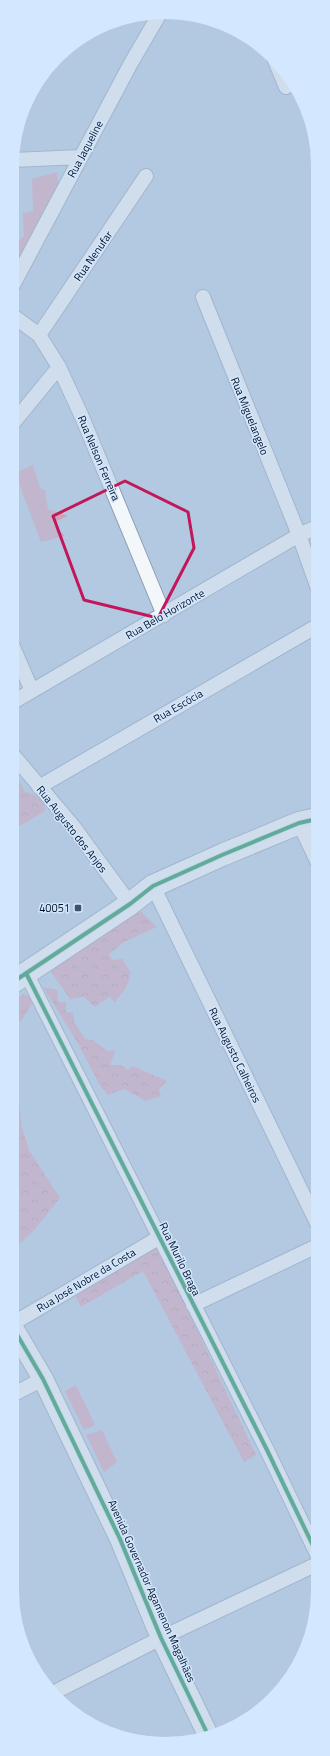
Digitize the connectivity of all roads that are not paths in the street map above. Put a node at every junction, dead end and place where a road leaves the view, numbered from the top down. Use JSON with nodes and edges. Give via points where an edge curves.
{"nodes":[{"id":1,"x":157,"y":19,"type":"edge"},
{"id":2,"x":282,"y":78,"type":"edge"},
{"id":3,"x":286,"y":87,"type":"dead end"},
{"id":4,"x":81,"y":157,"type":"junction"},
{"id":5,"x":19,"y":160,"type":"edge"},
{"id":6,"x":146,"y":176,"type":"dead end"},
{"id":7,"x":19,"y":274,"type":"edge"},
{"id":8,"x":203,"y":297,"type":"dead end"},
{"id":9,"x":19,"y":320,"type":"edge"},
{"id":10,"x":39,"y":335,"type":"junction"},
{"id":11,"x":59,"y":366,"type":"junction"},
{"id":12,"x":19,"y":416,"type":"edge"},
{"id":13,"x":311,"y":530,"type":"edge"},
{"id":14,"x":299,"y":535,"type":"junction"},
{"id":15,"x":311,"y":569,"type":"edge"},
{"id":16,"x":164,"y":615,"type":"junction"},
{"id":17,"x":311,"y":629,"type":"edge"},
{"id":18,"x":19,"y":661,"type":"edge"},
{"id":19,"x":32,"y":691,"type":"junction"},
{"id":20,"x":19,"y":699,"type":"edge"},
{"id":21,"x":19,"y":762,"type":"edge"},
{"id":22,"x":39,"y":787,"type":"junction"},
{"id":23,"x":308,"y":821,"type":"edge"},
{"id":24,"x":311,"y":834,"type":"edge"},
{"id":25,"x":153,"y":886,"type":"junction"},
{"id":26,"x":130,"y":904,"type":"junction"},
{"id":27,"x":19,"y":978,"type":"edge"},
{"id":28,"x":311,"y":1211,"type":"edge"},
{"id":29,"x":160,"y":1237,"type":"junction"},
{"id":30,"x":311,"y":1249,"type":"edge"},
{"id":31,"x":193,"y":1305,"type":"junction"},
{"id":32,"x":19,"y":1321,"type":"edge"},
{"id":33,"x":19,"y":1337,"type":"edge"},
{"id":34,"x":43,"y":1379,"type":"junction"},
{"id":35,"x":19,"y":1391,"type":"edge"},
{"id":36,"x":311,"y":1542,"type":"edge"},
{"id":37,"x":311,"y":1567,"type":"edge"},
{"id":38,"x":161,"y":1638,"type":"junction"},
{"id":39,"x":58,"y":1690,"type":"edge"},
{"id":40,"x":206,"y":1731,"type":"edge"}],
"edges":[{"from":1,"to":4,"type":"street","name":"Rua Jaqueline"},
{"from":2,"to":3,"type":"street"},
{"from":4,"to":5,"type":"street"},
{"from":4,"to":7,"type":"street","name":"Rua Jaqueline"},
{"from":6,"to":10,"type":"street","name":"Rua Nenufar"},
{"from":8,"to":14,"type":"street","name":"Rua Miguelangelo"},
{"from":9,"to":10,"type":"street","name":"Rua Nelson Ferreira"},
{"from":10,"to":11,"type":"street","name":"Rua Nelson Ferreira"},
{"from":11,"to":12,"type":"street"},
{"from":11,"to":16,"type":"street","name":"Rua Nelson Ferreira"},
{"from":13,"to":14,"type":"street","name":"Rua Belo Horizonte"},
{"from":14,"to":15,"type":"street","name":"Rua Miguelangelo"},
{"from":14,"to":16,"type":"street","name":"Rua Belo Horizonte"},
{"from":16,"to":19,"type":"street","name":"Rua Belo Horizonte"},
{"from":17,"to":22,"type":"street","name":"Rua Escócia"},
{"from":18,"to":19,"type":"street"},
{"from":19,"to":20,"type":"street","name":"Rua Belo Horizonte"},
{"from":21,"to":22,"type":"street","name":"Rua Augusto dos Anjos"},
{"from":22,"to":26,"type":"street","name":"Rua Augusto dos Anjos","via":[[73,826]]},
{"from":23,"to":24,"type":"street"},
{"from":23,"to":25,"type":"main road"},
{"from":25,"to":26,"type":"main road"},
{"from":25,"to":28,"type":"street","name":"Rua Augusto Calheiros"},
{"from":26,"to":27,"type":"main road"},
{"from":27,"to":29,"type":"street","name":"Rua Murilo Braga"},
{"from":29,"to":31,"type":"street","name":"Rua Murilo Braga"},
{"from":29,"to":32,"type":"street","name":"Rua José Nobre da Costa"},
{"from":30,"to":31,"type":"street"},
{"from":31,"to":36,"type":"street","name":"Rua Murilo Braga"},
{"from":33,"to":34,"type":"main road","name":"Avenida Governador Agamenon Magalhães"},
{"from":34,"to":35,"type":"street"},
{"from":34,"to":38,"type":"main road","name":"Avenida Governador Agamenon Magalhães","via":[[120,1539]]},
{"from":37,"to":38,"type":"street"},
{"from":38,"to":39,"type":"street"},
{"from":38,"to":40,"type":"main road","name":"Avenida Governador Agamenon Magalhães"}]}
